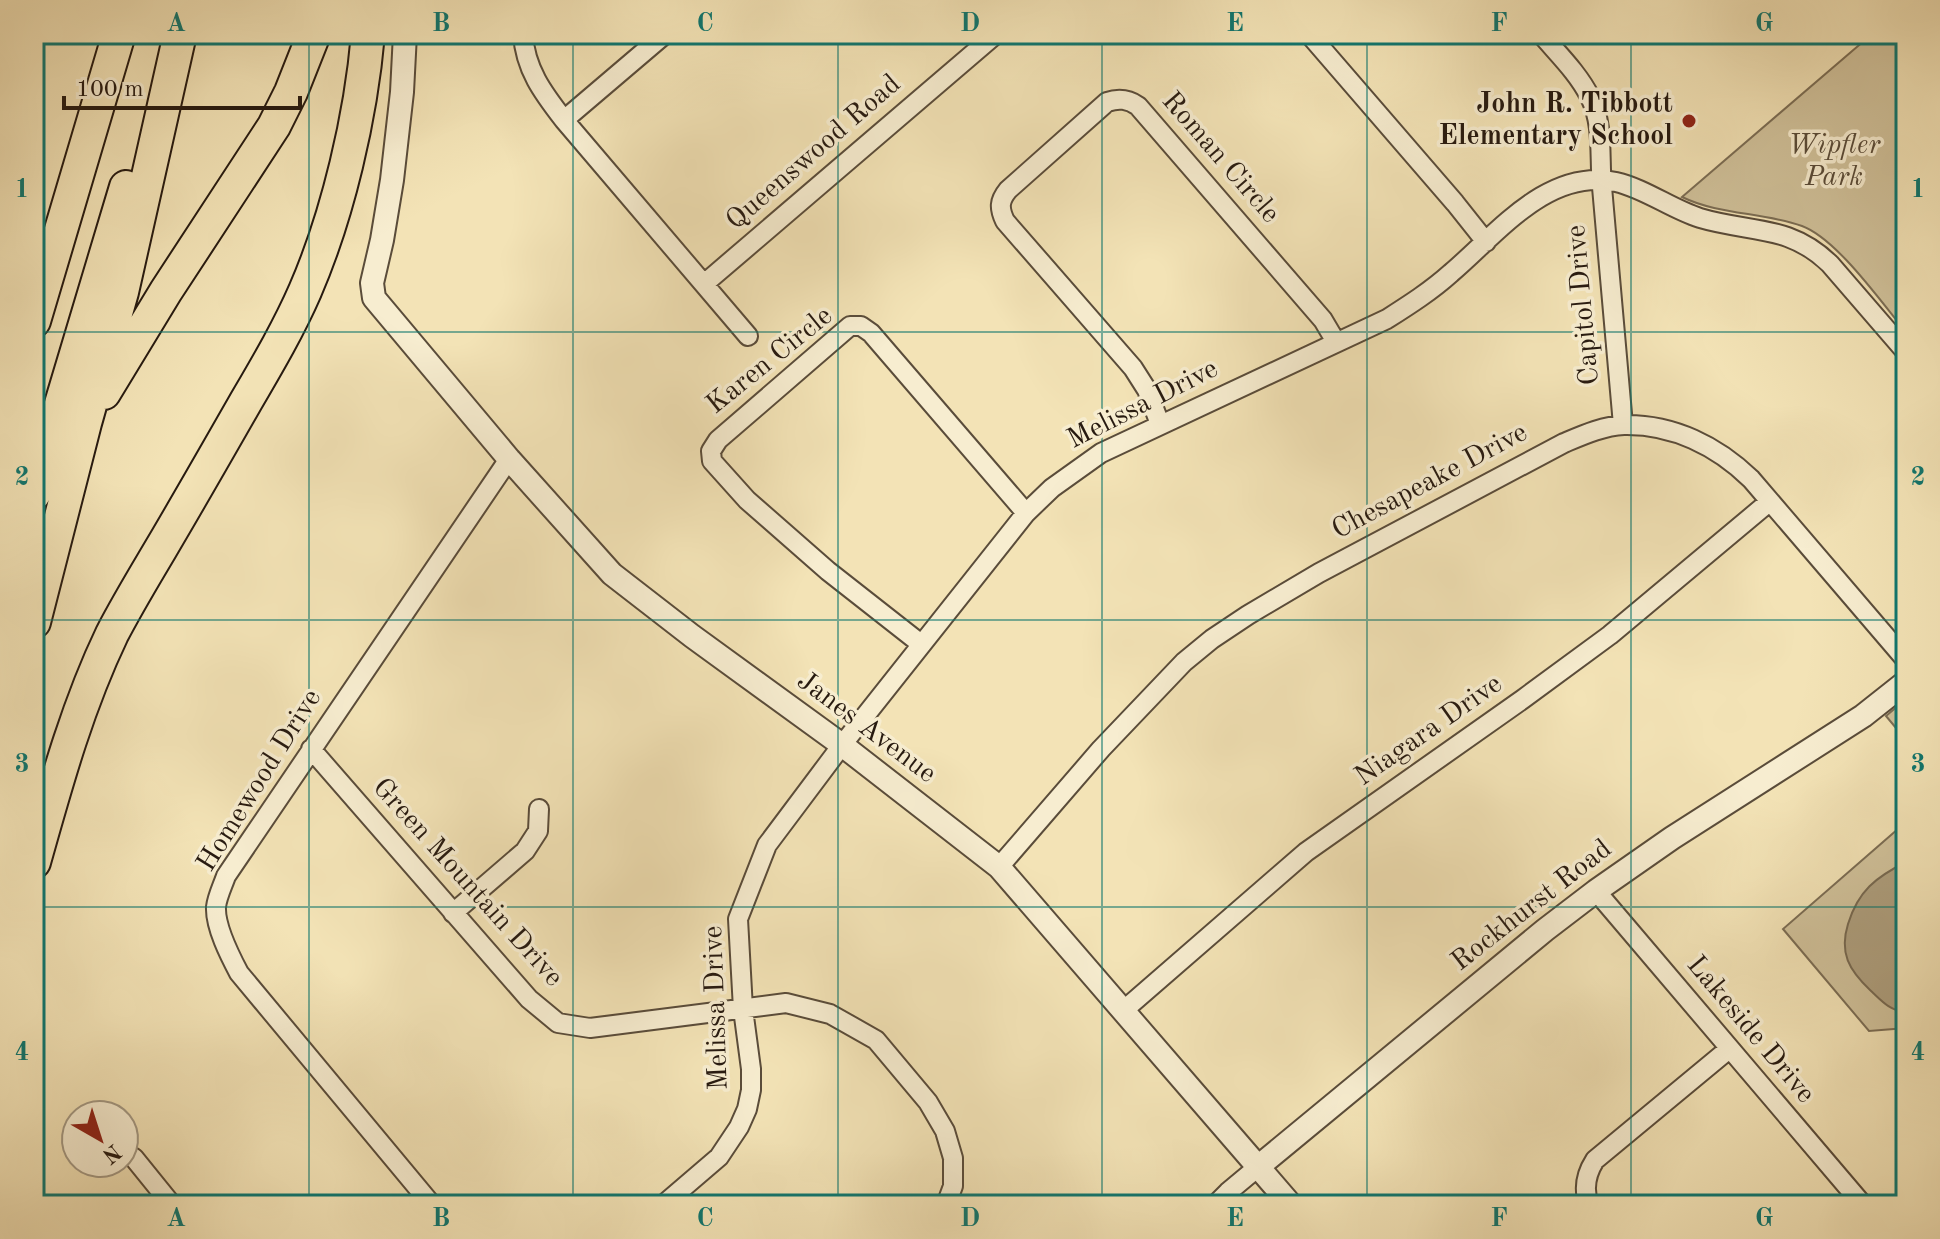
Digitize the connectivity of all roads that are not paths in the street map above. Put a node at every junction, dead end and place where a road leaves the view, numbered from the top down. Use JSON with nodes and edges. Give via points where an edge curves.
{"nodes":[{"id":1,"x":99,"y":34,"type":"edge"},
{"id":2,"x":119,"y":34,"type":"edge"},
{"id":3,"x":172,"y":34,"type":"edge"},
{"id":4,"x":180,"y":34,"type":"edge"},
{"id":5,"x":314,"y":34,"type":"edge"},
{"id":6,"x":368,"y":34,"type":"edge"},
{"id":7,"x":405,"y":34,"type":"edge"},
{"id":8,"x":523,"y":34,"type":"edge"},
{"id":9,"x":665,"y":34,"type":"edge"},
{"id":10,"x":996,"y":34,"type":"edge"},
{"id":11,"x":1309,"y":34,"type":"edge"},
{"id":12,"x":1541,"y":34,"type":"edge"},
{"id":13,"x":564,"y":120,"type":"junction"},
{"id":14,"x":1601,"y":180,"type":"junction"},
{"id":15,"x":1486,"y":242,"type":"junction"},
{"id":16,"x":34,"y":281,"type":"edge"},
{"id":17,"x":704,"y":284,"type":"junction"},
{"id":18,"x":34,"y":321,"type":"edge"},
{"id":19,"x":748,"y":336,"type":"dead end"},
{"id":20,"x":1336,"y":342,"type":"junction"},
{"id":21,"x":1906,"y":352,"type":"edge"},
{"id":22,"x":85,"y":423,"type":"junction"},
{"id":23,"x":1160,"y":424,"type":"junction"},
{"id":24,"x":1623,"y":425,"type":"junction"},
{"id":25,"x":509,"y":459,"type":"junction"},
{"id":26,"x":34,"y":494,"type":"edge"},
{"id":27,"x":1769,"y":502,"type":"junction"},
{"id":28,"x":1026,"y":513,"type":"junction"},
{"id":29,"x":34,"y":622,"type":"edge"},
{"id":30,"x":921,"y":644,"type":"junction"},
{"id":31,"x":1906,"y":660,"type":"edge"},
{"id":32,"x":1906,"y":682,"type":"edge"},
{"id":33,"x":842,"y":745,"type":"junction"},
{"id":34,"x":311,"y":749,"type":"junction"},
{"id":35,"x":539,"y":809,"type":"dead end"},
{"id":36,"x":34,"y":862,"type":"edge"},
{"id":37,"x":999,"y":867,"type":"junction"},
{"id":38,"x":1596,"y":891,"type":"junction"},
{"id":39,"x":453,"y":913,"type":"junction"},
{"id":40,"x":743,"y":1009,"type":"junction"},
{"id":41,"x":1124,"y":1010,"type":"junction"},
{"id":42,"x":1729,"y":1049,"type":"junction"},
{"id":43,"x":140,"y":1165,"type":"edge"},
{"id":44,"x":1258,"y":1167,"type":"junction"},
{"id":45,"x":172,"y":1205,"type":"edge"},
{"id":46,"x":432,"y":1205,"type":"edge"},
{"id":47,"x":663,"y":1205,"type":"edge"},
{"id":48,"x":946,"y":1205,"type":"edge"},
{"id":49,"x":1215,"y":1205,"type":"edge"},
{"id":50,"x":1291,"y":1205,"type":"edge"},
{"id":51,"x":1589,"y":1205,"type":"edge"},
{"id":52,"x":1863,"y":1205,"type":"edge"}],
"edges":[{"from":1,"to":16,"type":"highway"},
{"from":2,"to":18,"type":"highway"},
{"from":3,"to":26,"type":"highway"},
{"from":4,"to":22,"type":"highway","via":[[122,292]]},
{"from":5,"to":22,"type":"highway","via":[[274,126]]},
{"from":6,"to":36,"type":"highway","via":[[354,130],[305,291],[113,631],[82,702]]},
{"from":7,"to":25,"type":"street","name":"Janes Avenue","via":[[392,180],[372,283],[374,298]]},
{"from":8,"to":13,"type":"street","via":[[530,70]]},
{"from":9,"to":13,"type":"street"},
{"from":10,"to":17,"type":"street","name":"Queenswood Road"},
{"from":11,"to":15,"type":"street"},
{"from":12,"to":14,"type":"street","name":"Capitol Drive","via":[[1591,98],[1601,138]]},
{"from":13,"to":17,"type":"street"},
{"from":14,"to":15,"type":"street","name":"Melissa Drive","via":[[1541,196]]},
{"from":14,"to":21,"type":"street","name":"Melissa Drive","via":[[1629,186],[1701,218],[1781,234],[1808,245]]},
{"from":14,"to":24,"type":"street","name":"Capitol Drive"},
{"from":15,"to":20,"type":"street","name":"Melissa Drive","via":[[1416,301]]},
{"from":17,"to":19,"type":"street"},
{"from":20,"to":23,"type":"street","name":"Melissa Drive"},
{"from":20,"to":23,"type":"street","name":"Roman Circle","via":[[1323,320],[1138,106],[1123,99],[1107,102],[1008,190],[1000,207],[1005,221],[1133,368]]},
{"from":22,"to":29,"type":"highway"},
{"from":23,"to":28,"type":"street","name":"Melissa Drive","via":[[1101,453]]},
{"from":24,"to":27,"type":"street","name":"Chesapeake Drive","via":[[1671,432],[1718,451]]},
{"from":24,"to":37,"type":"street","name":"Chesapeake Drive","via":[[1564,443],[1319,573],[1212,639],[1101,749]]},
{"from":25,"to":33,"type":"street","name":"Janes Avenue","via":[[612,574]]},
{"from":25,"to":34,"type":"street","name":"Homewood Drive"},
{"from":27,"to":31,"type":"street","name":"Chesapeake Drive"},
{"from":27,"to":41,"type":"street","name":"Niagara Drive","via":[[1610,635],[1306,852]]},
{"from":28,"to":30,"type":"street","name":"Melissa Drive"},
{"from":28,"to":30,"type":"street","name":"Karen Circle","via":[[861,326],[850,326],[718,440],[712,461],[747,500]]},
{"from":30,"to":33,"type":"street","name":"Melissa Drive"},
{"from":32,"to":38,"type":"street","name":"Rockhurst Road","via":[[1863,716]]},
{"from":33,"to":37,"type":"street","name":"Janes Avenue"},
{"from":33,"to":40,"type":"street","name":"Melissa Drive","via":[[767,845],[738,919]]},
{"from":34,"to":39,"type":"street","name":"Green Mountain Drive"},
{"from":34,"to":46,"type":"street","name":"Homewood Drive","via":[[226,876],[216,906],[220,930],[239,973]]},
{"from":35,"to":39,"type":"street","via":[[538,831],[525,851]]},
{"from":37,"to":41,"type":"street","name":"Janes Avenue"},
{"from":38,"to":42,"type":"street","name":"Lakeside Drive"},
{"from":38,"to":44,"type":"street","name":"Rockhurst Road"},
{"from":39,"to":40,"type":"street","name":"Green Mountain Drive","via":[[529,999],[558,1023],[590,1028]]},
{"from":40,"to":47,"type":"street","name":"Melissa Drive","via":[[751,1069],[747,1109],[719,1157]]},
{"from":40,"to":48,"type":"street","name":"Green Mountain Drive","via":[[786,1003],[830,1014],[876,1040],[945,1131],[953,1158],[953,1186]]},
{"from":41,"to":44,"type":"street","name":"Janes Avenue"},
{"from":42,"to":51,"type":"street","via":[[1595,1160],[1586,1178]]},
{"from":42,"to":52,"type":"street","name":"Lakeside Drive"},
{"from":43,"to":45,"type":"street"},
{"from":44,"to":49,"type":"street","name":"Rockhurst Road"},
{"from":44,"to":50,"type":"street","name":"Janes Avenue"}]}
